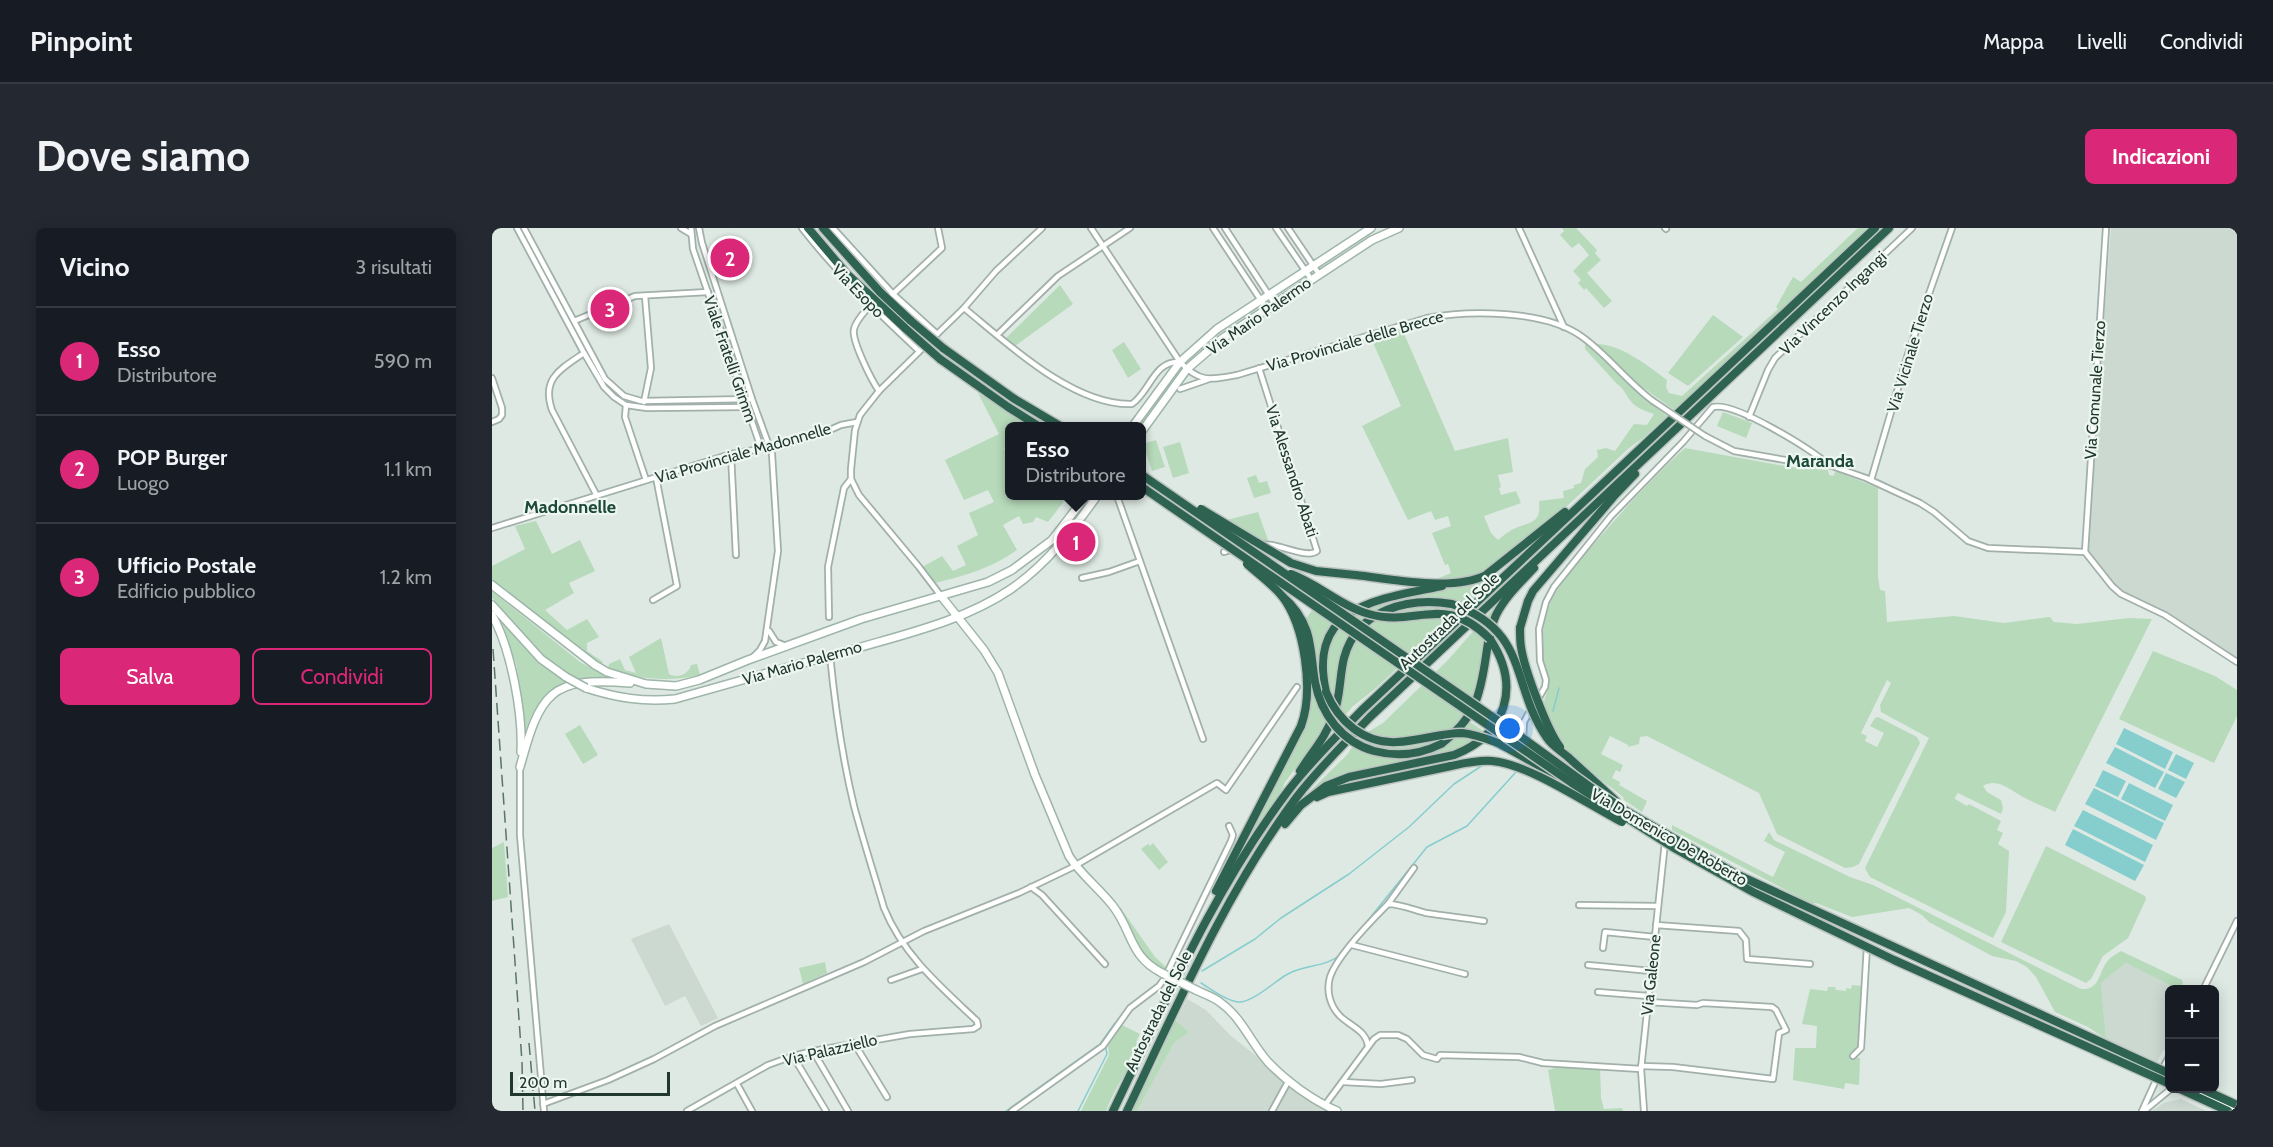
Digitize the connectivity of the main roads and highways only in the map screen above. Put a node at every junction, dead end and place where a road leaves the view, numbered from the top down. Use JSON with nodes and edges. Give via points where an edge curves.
{"nodes":[{"id":1,"x":808,"y":228,"type":"edge"},
{"id":2,"x":823,"y":228,"type":"edge"},
{"id":3,"x":1875,"y":228,"type":"edge"},
{"id":4,"x":1890,"y":228,"type":"edge"},
{"id":5,"x":1694,"y":413,"type":"junction"},
{"id":6,"x":1032,"y":422,"type":"edge"},
{"id":7,"x":1053,"y":422,"type":"edge"},
{"id":8,"x":1615,"y":472,"type":"junction"},
{"id":9,"x":1146,"y":477,"type":"edge"},
{"id":10,"x":1146,"y":490,"type":"edge"},
{"id":11,"x":1168,"y":491,"type":"junction"},
{"id":12,"x":1568,"y":529,"type":"junction"},
{"id":13,"x":1210,"y":533,"type":"junction"},
{"id":14,"x":1277,"y":568,"type":"junction"},
{"id":15,"x":1451,"y":584,"type":"junction"},
{"id":16,"x":1281,"y":595,"type":"junction"},
{"id":17,"x":1568,"y":757,"type":"junction"},
{"id":18,"x":1572,"y":783,"type":"junction"},
{"id":19,"x":1289,"y":789,"type":"junction"},
{"id":20,"x":1305,"y":801,"type":"junction"},
{"id":21,"x":1628,"y":812,"type":"junction"},
{"id":22,"x":1676,"y":849,"type":"junction"},
{"id":23,"x":1242,"y":882,"type":"junction"},
{"id":24,"x":1197,"y":935,"type":"junction"},
{"id":25,"x":2165,"y":1072,"type":"edge"},
{"id":26,"x":2165,"y":1082,"type":"edge"},
{"id":27,"x":2187,"y":1093,"type":"edge"},
{"id":28,"x":2209,"y":1093,"type":"edge"},
{"id":29,"x":2237,"y":1106,"type":"edge"},
{"id":30,"x":1113,"y":1111,"type":"edge"},
{"id":31,"x":1127,"y":1111,"type":"edge"},
{"id":32,"x":2228,"y":1111,"type":"edge"}],
"edges":[{"from":1,"to":6,"type":"highway","bridge":true,"via":[[847,274],[940,359]]},
{"from":2,"to":7,"type":"highway","bridge":true,"via":[[880,292],[943,348]]},
{"from":3,"to":8,"type":"highway","name":"Autostrada del Sole"},
{"from":4,"to":5,"type":"highway","name":"Autostrada del Sole"},
{"from":5,"to":12,"type":"highway","name":"Autostrada del Sole"},
{"from":5,"to":17,"type":"highway","bridge":true,"via":[[1615,495],[1528,601],[1520,628],[1521,648],[1545,718]]},
{"from":8,"to":15,"type":"highway","via":[[1486,576]]},
{"from":8,"to":19,"type":"highway","name":"Autostrada del Sole","via":[[1362,710]]},
{"from":9,"to":11,"type":"highway","bridge":true},
{"from":10,"to":13,"type":"highway","bridge":true},
{"from":11,"to":14,"type":"highway","bridge":true},
{"from":11,"to":15,"type":"highway","bridge":true,"via":[[1292,563],[1316,572]]},
{"from":12,"to":16,"type":"highway","bridge":true,"via":[[1501,606],[1489,636],[1482,685],[1474,708],[1461,727],[1427,751],[1398,755],[1368,749],[1344,735],[1320,700],[1308,633],[1291,603]]},
{"from":12,"to":23,"type":"highway","name":"Autostrada del Sole","via":[[1333,756],[1298,796]]},
{"from":13,"to":16,"type":"highway","bridge":true},
{"from":13,"to":18,"type":"highway","bridge":true},
{"from":14,"to":20,"type":"highway","bridge":true,"via":[[1367,614],[1388,617],[1442,613],[1472,623],[1490,639],[1503,662],[1506,677],[1501,715],[1490,732],[1470,748],[1454,755],[1349,777],[1326,786]]},
{"from":14,"to":21,"type":"highway","bridge":true},
{"from":15,"to":18,"type":"highway","bridge":true,"via":[[1376,600],[1349,612],[1324,649],[1322,672],[1331,704],[1342,718],[1371,738],[1396,742],[1464,733],[1498,743]]},
{"from":16,"to":24,"type":"highway","bridge":true,"via":[[1300,634],[1307,706],[1301,726]]},
{"from":17,"to":19,"type":"highway","bridge":true,"via":[[1548,740],[1538,723],[1516,661],[1499,634],[1472,612],[1452,604],[1404,603],[1379,613],[1357,633],[1345,656],[1340,694],[1329,726]]},
{"from":17,"to":21,"type":"highway","bridge":true},
{"from":18,"to":22,"type":"highway","bridge":true},
{"from":19,"to":24,"type":"highway","name":"Autostrada del Sole"},
{"from":20,"to":22,"type":"highway","bridge":true,"via":[[1328,792],[1493,761],[1526,770]]},
{"from":20,"to":23,"type":"highway"},
{"from":21,"to":25,"type":"highway","bridge":true,"via":[[1736,874]]},
{"from":22,"to":26,"type":"highway","bridge":true,"via":[[1753,892],[1894,960]]},
{"from":23,"to":31,"type":"highway","name":"Autostrada del Sole","via":[[1175,1008]]},
{"from":24,"to":30,"type":"highway","name":"Autostrada del Sole"},
{"from":27,"to":32,"type":"highway"},
{"from":28,"to":29,"type":"highway"}]}
